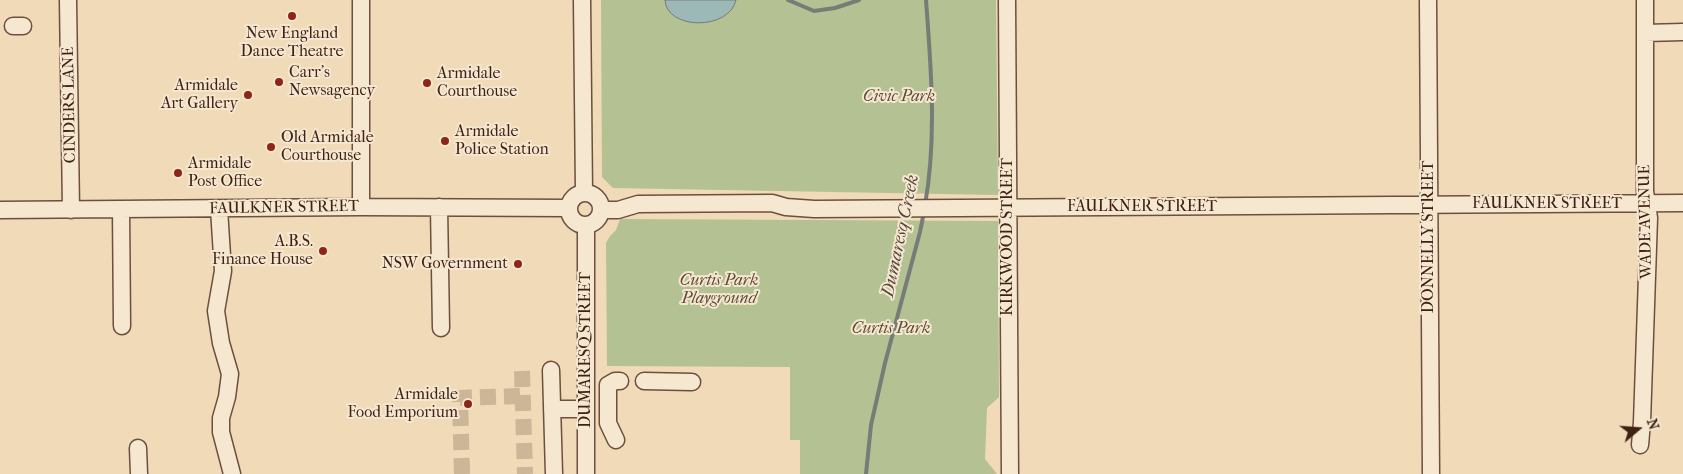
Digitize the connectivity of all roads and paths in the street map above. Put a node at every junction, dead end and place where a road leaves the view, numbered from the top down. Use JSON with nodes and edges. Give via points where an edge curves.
{"nodes":[{"id":1,"x":68,"y":0,"type":"edge"},
{"id":2,"x":362,"y":0,"type":"edge"},
{"id":3,"x":582,"y":0,"type":"edge"},
{"id":4,"x":1006,"y":0,"type":"edge"},
{"id":5,"x":1428,"y":0,"type":"edge"},
{"id":6,"x":1645,"y":0,"type":"edge"},
{"id":7,"x":1683,"y":32,"type":"edge"},
{"id":8,"x":1645,"y":33,"type":"junction"},
{"id":9,"x":584,"y":193,"type":"junction"},
{"id":10,"x":1647,"y":203,"type":"junction"},
{"id":11,"x":1683,"y":203,"type":"edge"},
{"id":12,"x":1429,"y":205,"type":"junction"},
{"id":13,"x":361,"y":207,"type":"junction"},
{"id":14,"x":439,"y":207,"type":"junction"},
{"id":15,"x":569,"y":208,"type":"junction"},
{"id":16,"x":1008,"y":208,"type":"junction"},
{"id":17,"x":121,"y":209,"type":"junction"},
{"id":18,"x":219,"y":209,"type":"junction"},
{"id":19,"x":0,"y":210,"type":"edge"},
{"id":20,"x":71,"y":210,"type":"junction"},
{"id":21,"x":602,"y":210,"type":"junction"},
{"id":22,"x":586,"y":226,"type":"junction"},
{"id":23,"x":122,"y":326,"type":"dead end"},
{"id":24,"x":441,"y":328,"type":"dead end"},
{"id":25,"x":551,"y":370,"type":"dead end"},
{"id":26,"x":692,"y":382,"type":"dead end"},
{"id":27,"x":586,"y":409,"type":"junction"},
{"id":28,"x":552,"y":410,"type":"junction"},
{"id":29,"x":616,"y":440,"type":"dead end"},
{"id":30,"x":1640,"y":445,"type":"dead end"},
{"id":31,"x":138,"y":448,"type":"dead end"},
{"id":32,"x":139,"y":474,"type":"edge"},
{"id":33,"x":232,"y":474,"type":"edge"},
{"id":34,"x":554,"y":474,"type":"edge"},
{"id":35,"x":586,"y":474,"type":"edge"},
{"id":36,"x":1010,"y":474,"type":"edge"},
{"id":37,"x":1431,"y":474,"type":"edge"}],
"edges":[{"from":1,"to":20,"type":"street","name":"CINDERS LANE"},
{"from":2,"to":13,"type":"street"},
{"from":3,"to":9,"type":"street"},
{"from":4,"to":16,"type":"street","name":"KIRKWOOD STREET"},
{"from":5,"to":12,"type":"street","name":"DONNELLY STREET"},
{"from":6,"to":8,"type":"street","name":"WADE AVENUE"},
{"from":7,"to":8,"type":"street"},
{"from":8,"to":10,"type":"street","name":"WADE AVENUE"},
{"from":9,"to":15,"type":"street","via":[[574,197]]},
{"from":9,"to":21,"type":"street","via":[[597,197]]},
{"from":10,"to":11,"type":"street","name":"FAULKNER STREET"},
{"from":10,"to":12,"type":"street","name":"FAULKNER STREET"},
{"from":10,"to":30,"type":"street","name":"WADE AVENUE"},
{"from":12,"to":16,"type":"street","name":"FAULKNER STREET"},
{"from":12,"to":37,"type":"street","name":"DONNELLY STREET"},
{"from":13,"to":14,"type":"street","name":"FAULKNER STREET"},
{"from":13,"to":18,"type":"street","name":"FAULKNER STREET"},
{"from":14,"to":15,"type":"street","name":"FAULKNER STREET"},
{"from":14,"to":24,"type":"street"},
{"from":15,"to":22,"type":"street","via":[[573,221]]},
{"from":16,"to":21,"type":"street","name":"FAULKNER STREET","via":[[814,209],[772,203],[638,204],[618,210]]},
{"from":16,"to":36,"type":"street","name":"KIRKWOOD STREET"},
{"from":17,"to":18,"type":"street","name":"FAULKNER STREET"},
{"from":17,"to":20,"type":"street","name":"FAULKNER STREET"},
{"from":17,"to":23,"type":"street"},
{"from":18,"to":33,"type":"street","via":[[223,271],[216,311],[230,374],[221,432]]},
{"from":19,"to":20,"type":"street","name":"FAULKNER STREET"},
{"from":21,"to":22,"type":"street","via":[[597,221]]},
{"from":22,"to":27,"type":"street","name":"DUMARESQ STREET"},
{"from":25,"to":28,"type":"street"},
{"from":26,"to":29,"type":"street","via":[[615,381],[608,385],[608,423]]},
{"from":27,"to":28,"type":"street"},
{"from":27,"to":35,"type":"street","name":"DUMARESQ STREET"},
{"from":28,"to":34,"type":"street"},
{"from":31,"to":32,"type":"street"}]}
